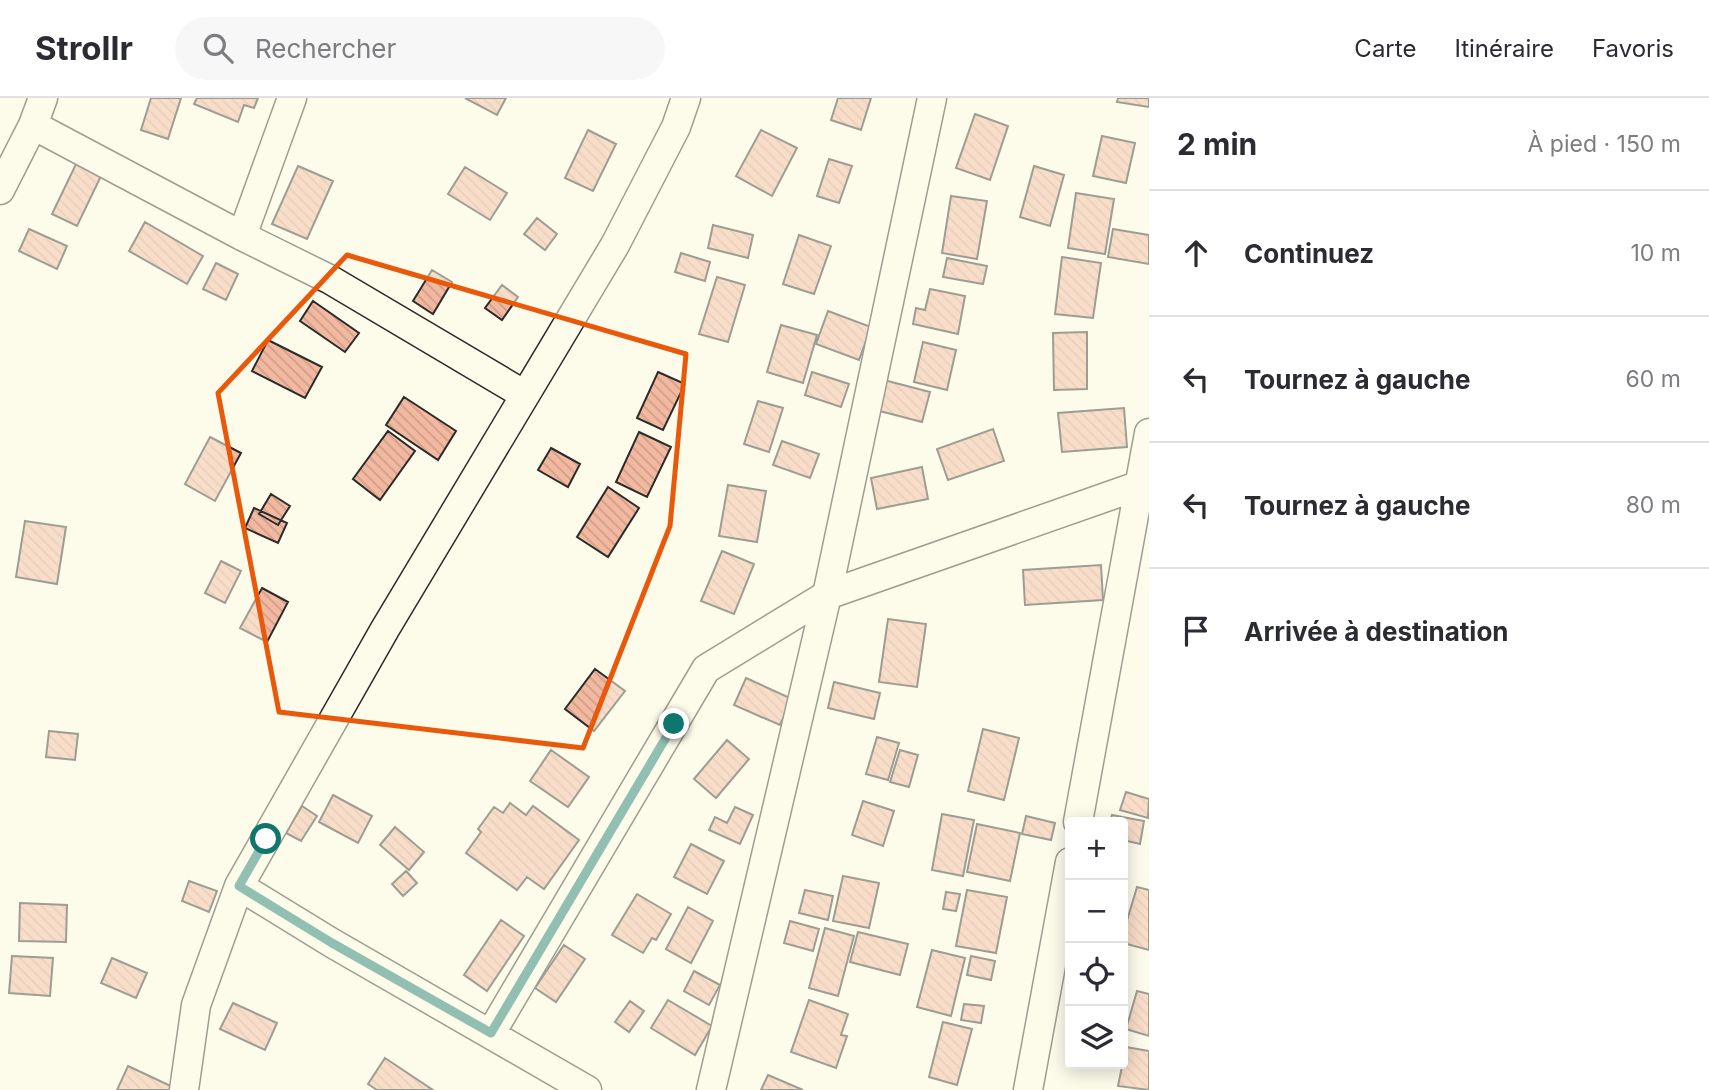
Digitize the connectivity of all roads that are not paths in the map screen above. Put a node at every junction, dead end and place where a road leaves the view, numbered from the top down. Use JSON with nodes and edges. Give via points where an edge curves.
{"nodes":[{"id":1,"x":43,"y":98,"type":"edge"},
{"id":2,"x":292,"y":98,"type":"edge"},
{"id":3,"x":686,"y":98,"type":"edge"},
{"id":4,"x":932,"y":98,"type":"edge"},
{"id":5,"x":33,"y":125,"type":"junction"},
{"id":6,"x":0,"y":190,"type":"edge"},
{"id":7,"x":242,"y":236,"type":"junction"},
{"id":8,"x":525,"y":395,"type":"junction"},
{"id":9,"x":1149,"y":433,"type":"edge"},
{"id":10,"x":1144,"y":484,"type":"edge"},
{"id":11,"x":827,"y":595,"type":"junction"},
{"id":12,"x":1078,"y":817,"type":"edge"},
{"id":13,"x":1067,"y":880,"type":"edge"},
{"id":14,"x":239,"y":886,"type":"junction"},
{"id":15,"x":491,"y":1033,"type":"junction"},
{"id":16,"x":184,"y":1090,"type":"edge"},
{"id":17,"x":587,"y":1090,"type":"edge"},
{"id":18,"x":711,"y":1090,"type":"edge"},
{"id":19,"x":1028,"y":1090,"type":"edge"}],
"edges":[{"from":1,"to":5,"type":"street"},
{"from":2,"to":7,"type":"street"},
{"from":3,"to":8,"type":"street","via":[[676,127],[615,245]]},
{"from":4,"to":11,"type":"street"},
{"from":5,"to":6,"type":"street"},
{"from":5,"to":7,"type":"street"},
{"from":7,"to":8,"type":"street","via":[[329,279]]},
{"from":8,"to":14,"type":"street"},
{"from":9,"to":10,"type":"street"},
{"from":10,"to":11,"type":"street"},
{"from":10,"to":12,"type":"street"},
{"from":11,"to":15,"type":"street","via":[[706,669]]},
{"from":11,"to":18,"type":"street"},
{"from":13,"to":19,"type":"street"},
{"from":14,"to":15,"type":"street"},
{"from":14,"to":16,"type":"street","via":[[196,1005]]},
{"from":15,"to":17,"type":"street"}]}
